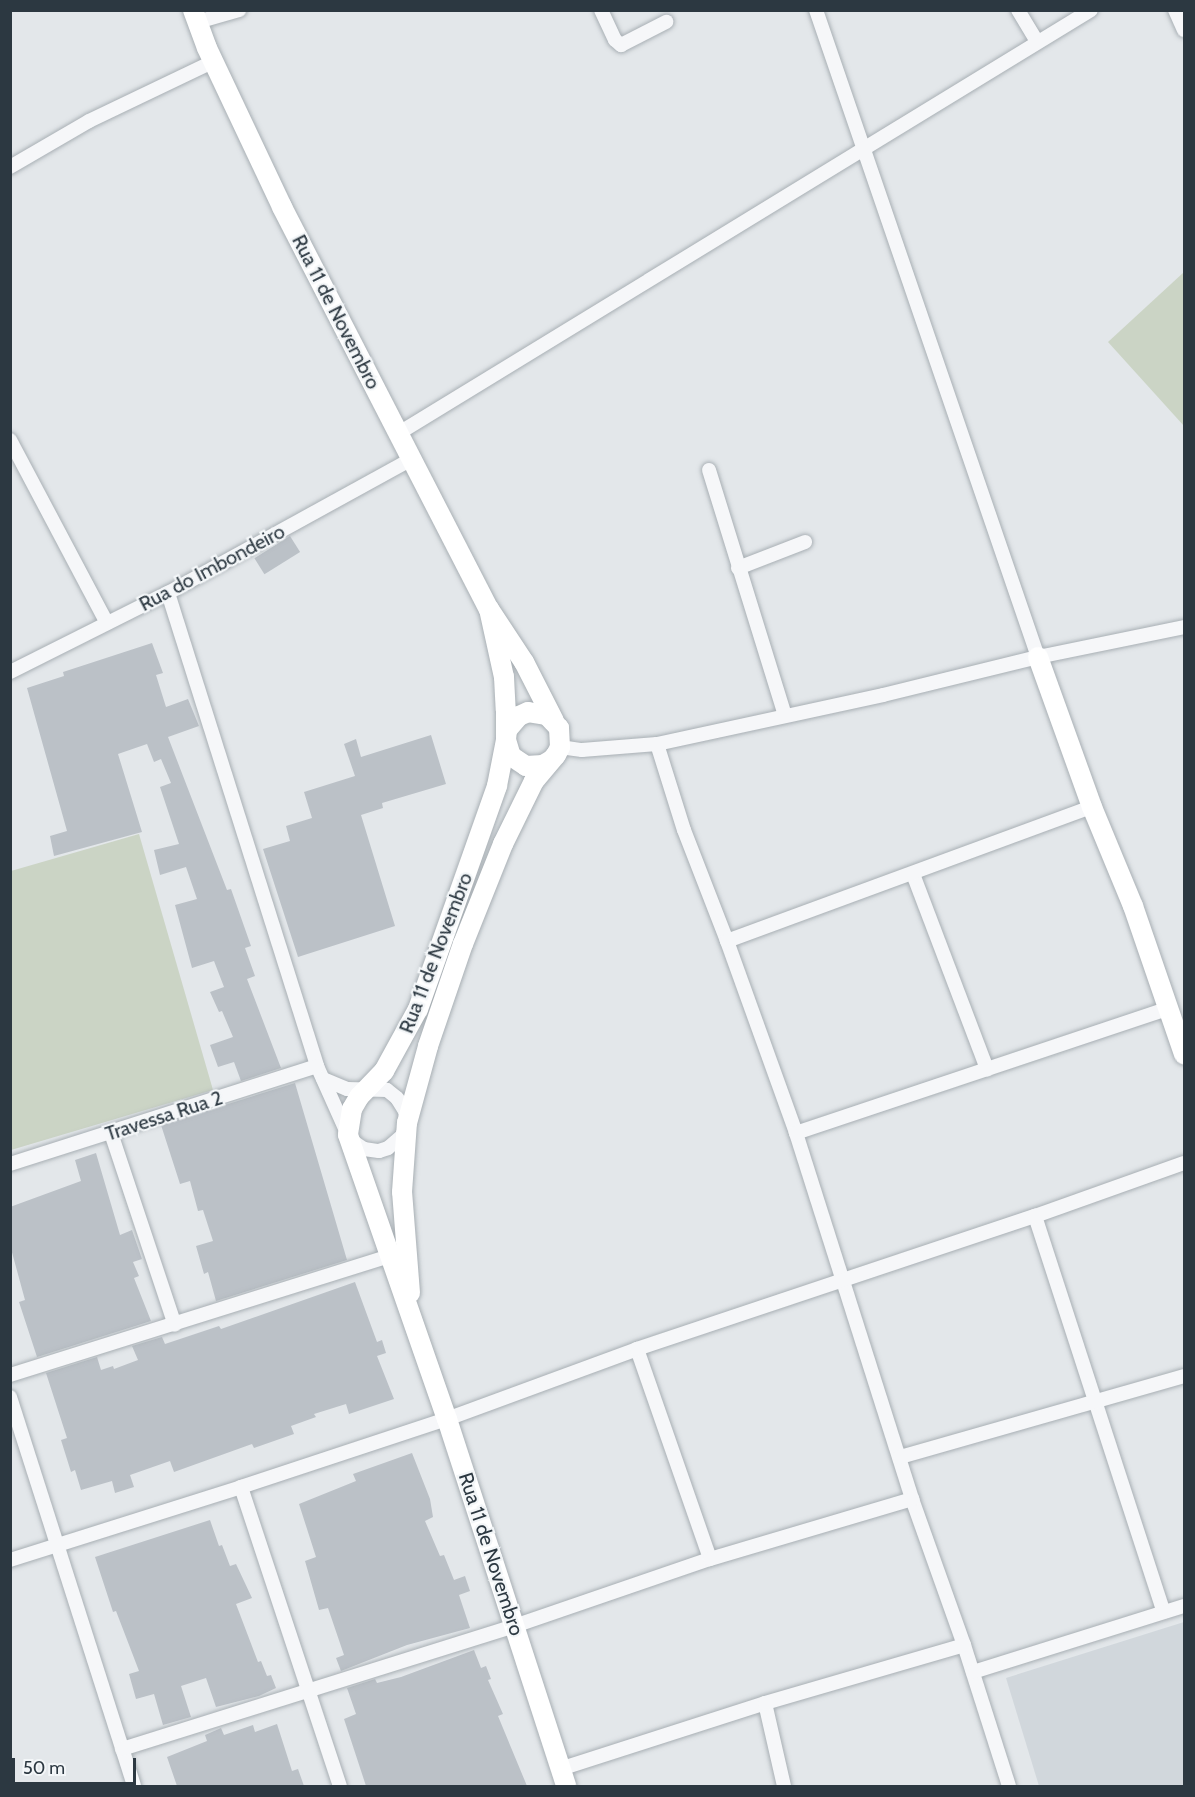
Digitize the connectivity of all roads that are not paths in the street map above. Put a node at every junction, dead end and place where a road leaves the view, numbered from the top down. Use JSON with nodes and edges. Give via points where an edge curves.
{"nodes":[{"id":1,"x":240,"y":10,"type":"edge"},
{"id":2,"x":602,"y":10,"type":"edge"},
{"id":3,"x":816,"y":10,"type":"edge"},
{"id":4,"x":1018,"y":10,"type":"edge"},
{"id":5,"x":1091,"y":10,"type":"edge"},
{"id":6,"x":1175,"y":10,"type":"edge"},
{"id":7,"x":195,"y":16,"type":"edge"},
{"id":8,"x":666,"y":22,"type":"dead end"},
{"id":9,"x":1185,"y":30,"type":"edge"},
{"id":10,"x":1037,"y":42,"type":"junction"},
{"id":11,"x":214,"y":61,"type":"junction"},
{"id":12,"x":863,"y":150,"type":"junction"},
{"id":13,"x":10,"y":168,"type":"edge"},
{"id":14,"x":399,"y":434,"type":"junction"},
{"id":15,"x":10,"y":440,"type":"edge"},
{"id":16,"x":412,"y":459,"type":"junction"},
{"id":17,"x":709,"y":470,"type":"dead end"},
{"id":18,"x":805,"y":542,"type":"dead end"},
{"id":19,"x":738,"y":568,"type":"junction"},
{"id":20,"x":168,"y":593,"type":"junction"},
{"id":21,"x":489,"y":609,"type":"junction"},
{"id":22,"x":107,"y":623,"type":"junction"},
{"id":23,"x":1185,"y":627,"type":"edge"},
{"id":24,"x":1038,"y":657,"type":"junction"},
{"id":25,"x":10,"y":672,"type":"edge"},
{"id":26,"x":785,"y":716,"type":"junction"},
{"id":27,"x":554,"y":721,"type":"junction"},
{"id":28,"x":506,"y":740,"type":"junction"},
{"id":29,"x":657,"y":744,"type":"junction"},
{"id":30,"x":555,"y":754,"type":"junction"},
{"id":31,"x":1092,"y":807,"type":"junction"},
{"id":32,"x":913,"y":874,"type":"junction"},
{"id":33,"x":727,"y":941,"type":"junction"},
{"id":34,"x":1170,"y":1008,"type":"junction"},
{"id":35,"x":1185,"y":1054,"type":"edge"},
{"id":36,"x":987,"y":1068,"type":"junction"},
{"id":37,"x":320,"y":1072,"type":"junction"},
{"id":38,"x":370,"y":1088,"type":"junction"},
{"id":39,"x":406,"y":1123,"type":"junction"},
{"id":40,"x":111,"y":1133,"type":"junction"},
{"id":41,"x":796,"y":1133,"type":"junction"},
{"id":42,"x":348,"y":1135,"type":"junction"},
{"id":43,"x":1185,"y":1163,"type":"edge"},
{"id":44,"x":10,"y":1164,"type":"edge"},
{"id":45,"x":1035,"y":1216,"type":"junction"},
{"id":46,"x":389,"y":1256,"type":"junction"},
{"id":47,"x":842,"y":1278,"type":"junction"},
{"id":48,"x":413,"y":1322,"type":"junction"},
{"id":49,"x":175,"y":1324,"type":"junction"},
{"id":50,"x":637,"y":1349,"type":"junction"},
{"id":51,"x":10,"y":1375,"type":"edge"},
{"id":52,"x":1185,"y":1376,"type":"edge"},
{"id":53,"x":10,"y":1397,"type":"edge"},
{"id":54,"x":1096,"y":1401,"type":"junction"},
{"id":55,"x":447,"y":1419,"type":"junction"},
{"id":56,"x":900,"y":1457,"type":"junction"},
{"id":57,"x":241,"y":1488,"type":"junction"},
{"id":58,"x":912,"y":1499,"type":"junction"},
{"id":59,"x":56,"y":1546,"type":"junction"},
{"id":60,"x":710,"y":1559,"type":"junction"},
{"id":61,"x":10,"y":1560,"type":"edge"},
{"id":62,"x":1185,"y":1606,"type":"edge"},
{"id":63,"x":1164,"y":1612,"type":"junction"},
{"id":64,"x":514,"y":1626,"type":"junction"},
{"id":65,"x":964,"y":1645,"type":"junction"},
{"id":66,"x":973,"y":1672,"type":"junction"},
{"id":67,"x":310,"y":1690,"type":"junction"},
{"id":68,"x":765,"y":1703,"type":"junction"},
{"id":69,"x":122,"y":1749,"type":"junction"},
{"id":70,"x":563,"y":1778,"type":"edge"},
{"id":71,"x":134,"y":1786,"type":"edge"},
{"id":72,"x":340,"y":1786,"type":"edge"},
{"id":73,"x":784,"y":1786,"type":"edge"},
{"id":74,"x":1010,"y":1786,"type":"edge"}],
"edges":[{"from":1,"to":7,"type":"street"},
{"from":2,"to":8,"type":"street","via":[[621,45]]},
{"from":3,"to":12,"type":"street"},
{"from":4,"to":10,"type":"street"},
{"from":5,"to":10,"type":"street"},
{"from":6,"to":9,"type":"street"},
{"from":7,"to":11,"type":"main road","name":"Rua 11 de Novembro"},
{"from":10,"to":12,"type":"street"},
{"from":11,"to":13,"type":"street","via":[[89,121]]},
{"from":11,"to":14,"type":"main road","name":"Rua 11 de Novembro","via":[[282,207]]},
{"from":12,"to":14,"type":"street"},
{"from":12,"to":24,"type":"street"},
{"from":14,"to":16,"type":"main road","name":"Rua 11 de Novembro"},
{"from":15,"to":22,"type":"street"},
{"from":16,"to":20,"type":"street","name":"Rua do Imbondeiro"},
{"from":16,"to":21,"type":"main road","name":"Rua 11 de Novembro"},
{"from":17,"to":19,"type":"street"},
{"from":18,"to":19,"type":"street"},
{"from":19,"to":26,"type":"street"},
{"from":20,"to":22,"type":"street","name":"Rua do Imbondeiro"},
{"from":20,"to":37,"type":"street"},
{"from":21,"to":27,"type":"main road","name":"Rua 11 de Novembro","via":[[524,662]]},
{"from":21,"to":28,"type":"main road","name":"Rua 11 de Novembro","via":[[504,677]]},
{"from":22,"to":25,"type":"street","name":"Rua do Imbondeiro"},
{"from":23,"to":24,"type":"street"},
{"from":24,"to":26,"type":"street"},
{"from":24,"to":31,"type":"main road"},
{"from":26,"to":29,"type":"street"},
{"from":27,"to":28,"type":"main road","name":"Rua 11 de Novembro","via":[[546,715],[528,712],[512,722]]},
{"from":27,"to":30,"type":"main road","name":"Rua 11 de Novembro","via":[[559,728]]},
{"from":28,"to":30,"type":"main road","via":[[511,756],[525,766],[543,765]]},
{"from":28,"to":38,"type":"main road","name":"Rua 11 de Novembro","via":[[483,831],[418,1009],[396,1052]]},
{"from":29,"to":30,"type":"street"},
{"from":29,"to":33,"type":"street","via":[[684,830]]},
{"from":30,"to":39,"type":"main road","name":"Rua 11 de Novembro","via":[[527,793],[494,866],[428,1046]]},
{"from":31,"to":32,"type":"street"},
{"from":31,"to":34,"type":"main road"},
{"from":32,"to":33,"type":"street"},
{"from":32,"to":36,"type":"street"},
{"from":33,"to":41,"type":"street"},
{"from":34,"to":35,"type":"main road"},
{"from":34,"to":36,"type":"street"},
{"from":36,"to":41,"type":"street"},
{"from":37,"to":38,"type":"street","via":[[347,1089]]},
{"from":37,"to":40,"type":"street","name":"Travessa Rua 2"},
{"from":37,"to":42,"type":"street"},
{"from":38,"to":39,"type":"street","via":[[387,1090],[397,1098],[405,1111]]},
{"from":38,"to":42,"type":"main road","name":"Rua 11 de Novembro","via":[[352,1109]]},
{"from":39,"to":42,"type":"street","via":[[402,1136],[379,1151],[364,1149]]},
{"from":39,"to":48,"type":"main road","name":"Rua 11 de Novembro","via":[[402,1192]]},
{"from":40,"to":44,"type":"street","name":"Travessa Rua 2"},
{"from":40,"to":49,"type":"street"},
{"from":41,"to":47,"type":"street"},
{"from":42,"to":46,"type":"main road","name":"Rua 11 de Novembro"},
{"from":43,"to":45,"type":"street"},
{"from":45,"to":47,"type":"street"},
{"from":45,"to":54,"type":"street"},
{"from":46,"to":48,"type":"main road","name":"Rua 11 de Novembro"},
{"from":46,"to":49,"type":"street"},
{"from":47,"to":50,"type":"street"},
{"from":47,"to":56,"type":"street"},
{"from":48,"to":55,"type":"main road","name":"Rua 11 de Novembro"},
{"from":49,"to":51,"type":"street"},
{"from":50,"to":55,"type":"street"},
{"from":50,"to":60,"type":"street"},
{"from":52,"to":54,"type":"street"},
{"from":53,"to":59,"type":"street"},
{"from":54,"to":56,"type":"street"},
{"from":54,"to":63,"type":"street"},
{"from":55,"to":57,"type":"street"},
{"from":55,"to":64,"type":"main road","name":"Rua 11 de Novembro"},
{"from":56,"to":58,"type":"street"},
{"from":57,"to":59,"type":"street"},
{"from":57,"to":67,"type":"street"},
{"from":58,"to":60,"type":"street"},
{"from":58,"to":65,"type":"street"},
{"from":59,"to":61,"type":"street"},
{"from":59,"to":69,"type":"street"},
{"from":60,"to":64,"type":"street"},
{"from":62,"to":63,"type":"street"},
{"from":63,"to":66,"type":"street"},
{"from":64,"to":67,"type":"street"},
{"from":64,"to":70,"type":"main road","name":"Rua 11 de Novembro"},
{"from":65,"to":66,"type":"street"},
{"from":65,"to":68,"type":"street"},
{"from":66,"to":74,"type":"street"},
{"from":67,"to":69,"type":"street"},
{"from":67,"to":72,"type":"street"},
{"from":68,"to":70,"type":"street"},
{"from":68,"to":73,"type":"street"},
{"from":69,"to":71,"type":"street"}]}
